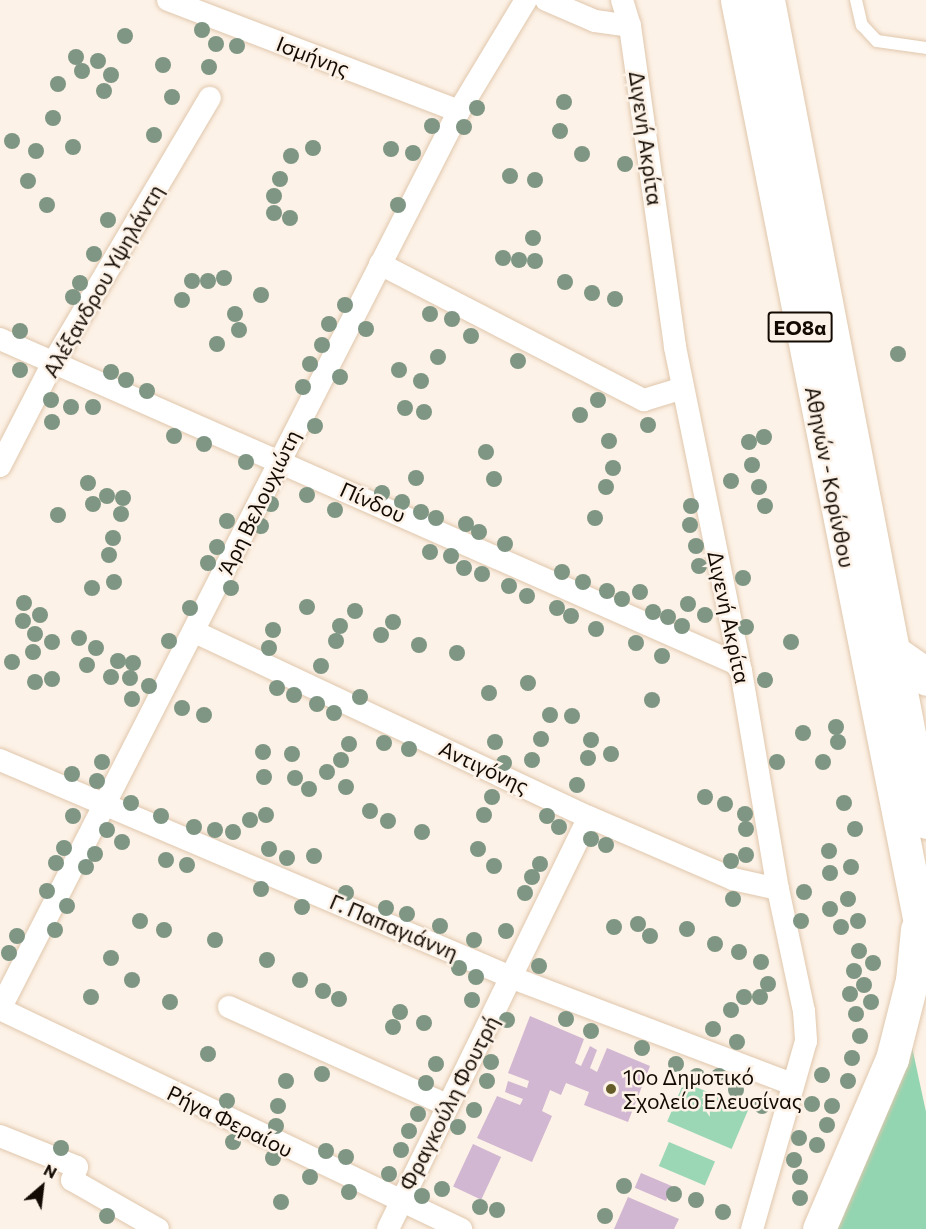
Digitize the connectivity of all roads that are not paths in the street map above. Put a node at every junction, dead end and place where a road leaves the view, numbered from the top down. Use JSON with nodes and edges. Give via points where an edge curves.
{"nodes":[{"id":1,"x":168,"y":0,"type":"edge"},
{"id":2,"x":526,"y":0,"type":"edge"},
{"id":3,"x":546,"y":0,"type":"edge"},
{"id":4,"x":622,"y":0,"type":"edge"},
{"id":5,"x":737,"y":0,"type":"edge"},
{"id":6,"x":768,"y":0,"type":"edge"},
{"id":7,"x":856,"y":0,"type":"edge"},
{"id":8,"x":630,"y":27,"type":"junction"},
{"id":9,"x":926,"y":48,"type":"edge"},
{"id":10,"x":210,"y":98,"type":"dead end"},
{"id":11,"x":459,"y":111,"type":"junction"},
{"id":12,"x":380,"y":264,"type":"junction"},
{"id":13,"x":0,"y":339,"type":"edge"},
{"id":14,"x":53,"y":363,"type":"junction"},
{"id":15,"x":683,"y":388,"type":"junction"},
{"id":16,"x":279,"y":460,"type":"junction"},
{"id":17,"x":0,"y":466,"type":"edge"},
{"id":18,"x":195,"y":632,"type":"junction"},
{"id":19,"x":890,"y":649,"type":"junction"},
{"id":20,"x":741,"y":671,"type":"junction"},
{"id":21,"x":926,"y":679,"type":"edge"},
{"id":22,"x":0,"y":760,"type":"edge"},
{"id":23,"x":105,"y":805,"type":"junction"},
{"id":24,"x":589,"y":817,"type":"junction"},
{"id":25,"x":926,"y":822,"type":"edge"},
{"id":26,"x":778,"y":890,"type":"junction"},
{"id":27,"x":918,"y":918,"type":"junction"},
{"id":28,"x":926,"y":953,"type":"edge"},
{"id":29,"x":513,"y":978,"type":"junction"},
{"id":30,"x":229,"y":1007,"type":"dead end"},
{"id":31,"x":0,"y":1009,"type":"edge"},
{"id":32,"x":792,"y":1084,"type":"junction"},
{"id":33,"x":445,"y":1104,"type":"junction"},
{"id":34,"x":0,"y":1136,"type":"edge"},
{"id":35,"x":399,"y":1203,"type":"junction"},
{"id":36,"x":158,"y":1229,"type":"edge"},
{"id":37,"x":388,"y":1229,"type":"edge"},
{"id":38,"x":461,"y":1229,"type":"edge"},
{"id":39,"x":752,"y":1229,"type":"edge"},
{"id":40,"x":819,"y":1229,"type":"edge"}],
"edges":[{"from":1,"to":11,"type":"street","name":"Ισμήνης"},
{"from":2,"to":11,"type":"street","name":"Άρη Βελουχιώτη"},
{"from":3,"to":8,"type":"street","via":[[595,21]]},
{"from":4,"to":8,"type":"street","name":"Διγενή Ακρίτα"},
{"from":5,"to":27,"type":"highway","name":"Αθηνών - Κορίνθου","number":"ΕΟ8α"},
{"from":6,"to":19,"type":"highway","name":"Αθηνών - Κορίνθου","number":"ΕΟ8α"},
{"from":7,"to":9,"type":"lane","via":[[862,25],[877,41]]},
{"from":8,"to":15,"type":"street","name":"Διγενή Ακρίτα"},
{"from":10,"to":14,"type":"street","name":"Αλέξανδρου Υψηλάντη"},
{"from":11,"to":12,"type":"street","name":"Άρη Βελουχιώτη"},
{"from":12,"to":15,"type":"street","via":[[644,400]]},
{"from":12,"to":16,"type":"street","name":"Άρη Βελουχιώτη"},
{"from":13,"to":14,"type":"street","name":"Πίνδου"},
{"from":14,"to":16,"type":"street","name":"Πίνδου"},
{"from":14,"to":17,"type":"street","name":"Αλέξανδρου Υψηλάντη"},
{"from":15,"to":20,"type":"street","name":"Διγενή Ακρίτα"},
{"from":16,"to":18,"type":"street","name":"Άρη Βελουχιώτη"},
{"from":16,"to":20,"type":"street","name":"Πίνδου","via":[[735,663]]},
{"from":18,"to":23,"type":"street","name":"Άρη Βελουχιώτη"},
{"from":18,"to":24,"type":"street","name":"Αντιγόνης"},
{"from":19,"to":21,"type":"highway","via":[[921,670]]},
{"from":19,"to":25,"type":"highway","name":"Αθηνών - Κορίνθου","number":"ΕΟ8α"},
{"from":20,"to":26,"type":"street","name":"Διγενή Ακρίτα"},
{"from":22,"to":23,"type":"street","name":"Γ. Παπαγιάννη"},
{"from":23,"to":29,"type":"street","name":"Γ. Παπαγιάννη"},
{"from":23,"to":31,"type":"street","name":"Άρη Βελουχιώτη"},
{"from":24,"to":26,"type":"street","name":"Αντιγόνης","via":[[733,879]]},
{"from":24,"to":29,"type":"street","name":"Φραγκούλη Φουτρή"},
{"from":26,"to":32,"type":"street","name":"Διγενή Ακρίτα","via":[[804,1011],[806,1041]]},
{"from":27,"to":28,"type":"highway","name":"Αθηνών - Κορίνθου","number":"ΕΟ8α"},
{"from":27,"to":40,"type":"highway","via":[[912,980],[892,1059]]},
{"from":29,"to":32,"type":"street","name":"Γ. Παπαγιάννη"},
{"from":29,"to":33,"type":"street","name":"Φραγκούλη Φουτρή"},
{"from":30,"to":33,"type":"street"},
{"from":31,"to":35,"type":"street","name":"Ρήγα Φεραίου"},
{"from":32,"to":39,"type":"street","name":"Διγενή Ακρίτα"},
{"from":33,"to":35,"type":"street","name":"Φραγκούλη Φουτρή"},
{"from":34,"to":36,"type":"street","via":[[77,1167],[72,1180]]},
{"from":35,"to":37,"type":"street","name":"Φραγκούλη Φουτρή"},
{"from":35,"to":38,"type":"street","name":"Ρήγα Φεραίου"}]}
